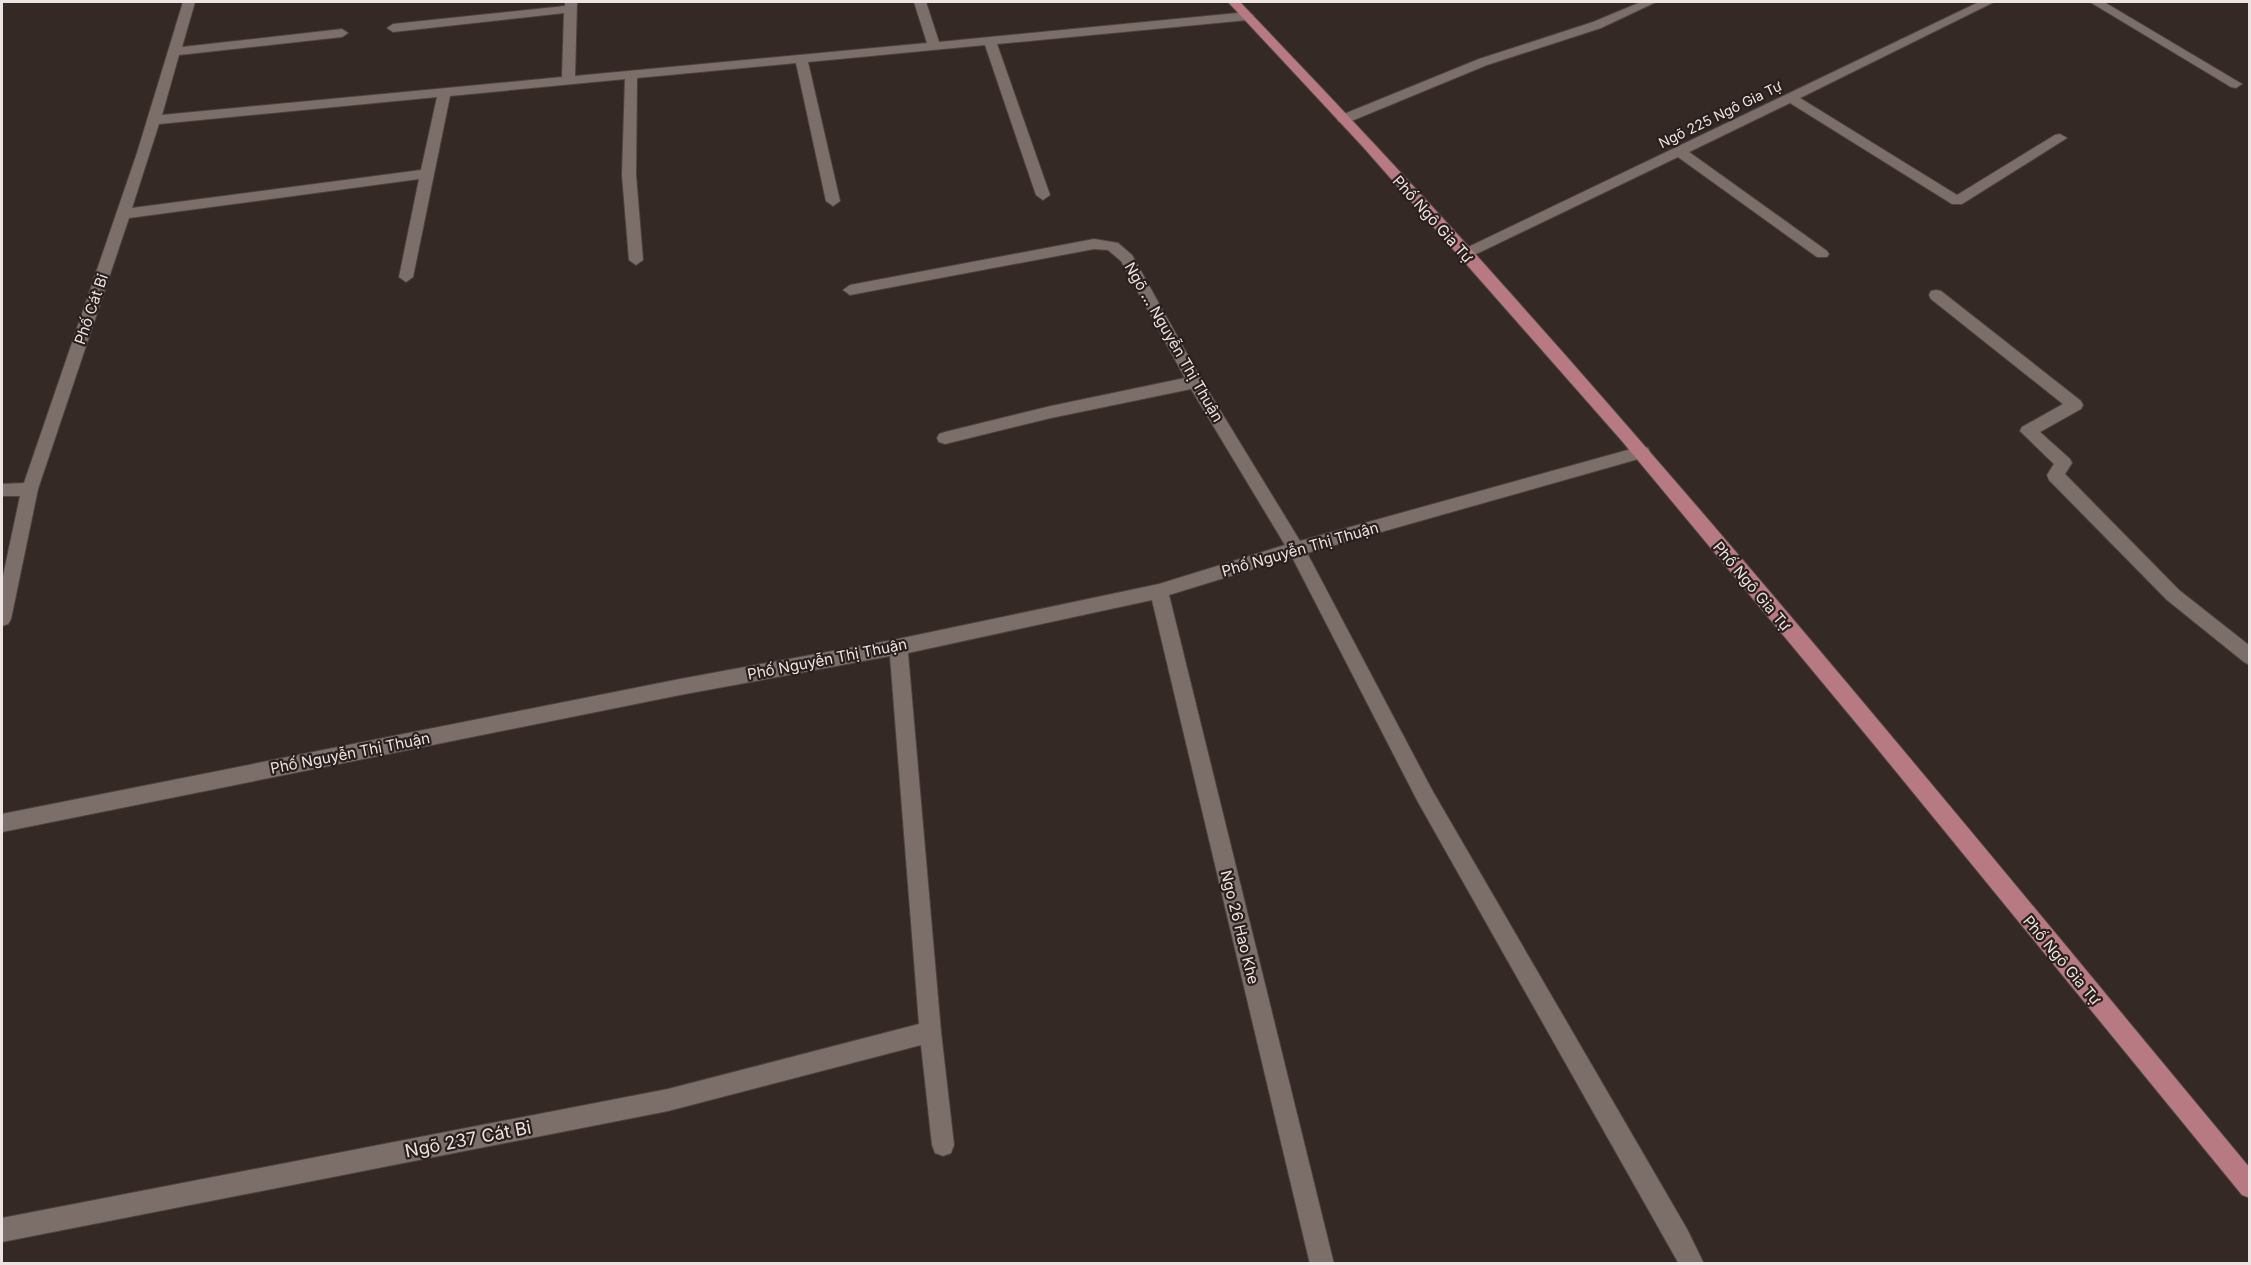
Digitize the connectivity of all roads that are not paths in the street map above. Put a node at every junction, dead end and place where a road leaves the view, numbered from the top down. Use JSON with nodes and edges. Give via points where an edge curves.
{"nodes":[{"id":1,"x":189,"y":2,"type":"edge"},
{"id":2,"x":920,"y":2,"type":"edge"},
{"id":3,"x":1234,"y":2,"type":"edge"},
{"id":4,"x":1650,"y":2,"type":"edge"},
{"id":5,"x":1988,"y":2,"type":"edge"},
{"id":6,"x":2096,"y":2,"type":"edge"},
{"id":7,"x":570,"y":5,"type":"edge"},
{"id":8,"x":1248,"y":16,"type":"junction"},
{"id":9,"x":393,"y":28,"type":"dead end"},
{"id":10,"x":342,"y":33,"type":"dead end"},
{"id":11,"x":990,"y":40,"type":"junction"},
{"id":12,"x":934,"y":46,"type":"junction"},
{"id":13,"x":174,"y":52,"type":"junction"},
{"id":14,"x":801,"y":59,"type":"junction"},
{"id":15,"x":631,"y":76,"type":"junction"},
{"id":16,"x":568,"y":81,"type":"junction"},
{"id":17,"x":2236,"y":84,"type":"dead end"},
{"id":18,"x":444,"y":93,"type":"junction"},
{"id":19,"x":1790,"y":97,"type":"junction"},
{"id":20,"x":1344,"y":119,"type":"junction"},
{"id":21,"x":154,"y":120,"type":"junction"},
{"id":22,"x":2060,"y":138,"type":"dead end"},
{"id":23,"x":1679,"y":151,"type":"junction"},
{"id":24,"x":427,"y":174,"type":"junction"},
{"id":25,"x":1043,"y":195,"type":"dead end"},
{"id":26,"x":833,"y":201,"type":"dead end"},
{"id":27,"x":123,"y":214,"type":"junction"},
{"id":28,"x":1465,"y":254,"type":"junction"},
{"id":29,"x":1822,"y":254,"type":"dead end"},
{"id":30,"x":636,"y":260,"type":"dead end"},
{"id":31,"x":406,"y":277,"type":"dead end"},
{"id":32,"x":849,"y":290,"type":"dead end"},
{"id":33,"x":1936,"y":295,"type":"dead end"},
{"id":34,"x":1196,"y":382,"type":"junction"},
{"id":35,"x":945,"y":438,"type":"dead end"},
{"id":36,"x":1642,"y":452,"type":"junction"},
{"id":37,"x":30,"y":489,"type":"junction"},
{"id":38,"x":2,"y":490,"type":"edge"},
{"id":39,"x":1296,"y":549,"type":"junction"},
{"id":40,"x":1160,"y":591,"type":"junction"},
{"id":41,"x":2,"y":619,"type":"edge"},
{"id":42,"x":898,"y":646,"type":"junction"},
{"id":43,"x":2250,"y":657,"type":"edge"},
{"id":44,"x":2,"y":823,"type":"edge"},
{"id":45,"x":930,"y":1032,"type":"junction"},
{"id":46,"x":943,"y":1145,"type":"dead end"},
{"id":47,"x":2250,"y":1188,"type":"edge"},
{"id":48,"x":2,"y":1230,"type":"edge"},
{"id":49,"x":1322,"y":1263,"type":"edge"},
{"id":50,"x":1692,"y":1263,"type":"edge"}],
"edges":[{"from":1,"to":13,"type":"street","name":"Phố Cát Bi"},
{"from":2,"to":12,"type":"street"},
{"from":3,"to":8,"type":"main road","name":"Phố Ngô Gia Tự"},
{"from":4,"to":20,"type":"street","via":[[1598,25],[1483,62]]},
{"from":5,"to":19,"type":"street","name":"Ngõ 225 Ngô Gia Tự"},
{"from":6,"to":17,"type":"street"},
{"from":7,"to":9,"type":"street"},
{"from":7,"to":16,"type":"street"},
{"from":8,"to":11,"type":"street"},
{"from":8,"to":20,"type":"main road","name":"Phố Ngô Gia Tự"},
{"from":10,"to":13,"type":"street"},
{"from":11,"to":12,"type":"street"},
{"from":11,"to":25,"type":"street"},
{"from":12,"to":14,"type":"street"},
{"from":13,"to":21,"type":"street","name":"Phố Cát Bi"},
{"from":14,"to":15,"type":"street"},
{"from":14,"to":26,"type":"street"},
{"from":15,"to":16,"type":"street"},
{"from":15,"to":30,"type":"street","via":[[629,175]]},
{"from":16,"to":18,"type":"street"},
{"from":18,"to":21,"type":"street"},
{"from":18,"to":24,"type":"street"},
{"from":19,"to":22,"type":"street","via":[[1957,201]]},
{"from":19,"to":23,"type":"street","name":"Ngõ 225 Ngô Gia Tự"},
{"from":20,"to":28,"type":"main road","name":"Phố Ngô Gia Tự"},
{"from":21,"to":27,"type":"street","name":"Phố Cát Bi"},
{"from":23,"to":28,"type":"street","name":"Ngõ 225 Ngô Gia Tự"},
{"from":23,"to":29,"type":"street"},
{"from":24,"to":27,"type":"street"},
{"from":24,"to":31,"type":"street"},
{"from":27,"to":37,"type":"street","name":"Phố Cát Bi"},
{"from":28,"to":36,"type":"main road","name":"Phố Ngô Gia Tự"},
{"from":32,"to":34,"type":"street","name":"Ngõ ... Nguyễn Thị Thuận","via":[[1108,243],[1128,258]]},
{"from":33,"to":43,"type":"street","via":[[2075,405],[2028,431],[2064,463],[2055,475],[2173,595]]},
{"from":34,"to":35,"type":"street"},
{"from":34,"to":39,"type":"street","name":"Ngõ ... Nguyễn Thị Thuận"},
{"from":36,"to":39,"type":"street","name":"Phố Nguyễn Thị Thuận"},
{"from":36,"to":47,"type":"main road","name":"Phố Ngô Gia Tự"},
{"from":37,"to":38,"type":"street"},
{"from":37,"to":41,"type":"street","name":"Phố Cát Bi"},
{"from":39,"to":40,"type":"street","name":"Phố Nguyễn Thị Thuận"},
{"from":39,"to":50,"type":"street","name":"Ngõ ... Nguyễn Thị Thuận","via":[[1425,796]]},
{"from":40,"to":42,"type":"street","name":"Phố Nguyễn Thị Thuận"},
{"from":40,"to":49,"type":"street","name":"Ngo 26 Hao Khe"},
{"from":42,"to":44,"type":"street","name":"Phố Nguyễn Thị Thuận"},
{"from":42,"to":45,"type":"street"},
{"from":45,"to":46,"type":"street"},
{"from":45,"to":48,"type":"street","name":"Ngõ 237 Cát Bi","via":[[668,1100]]}]}
